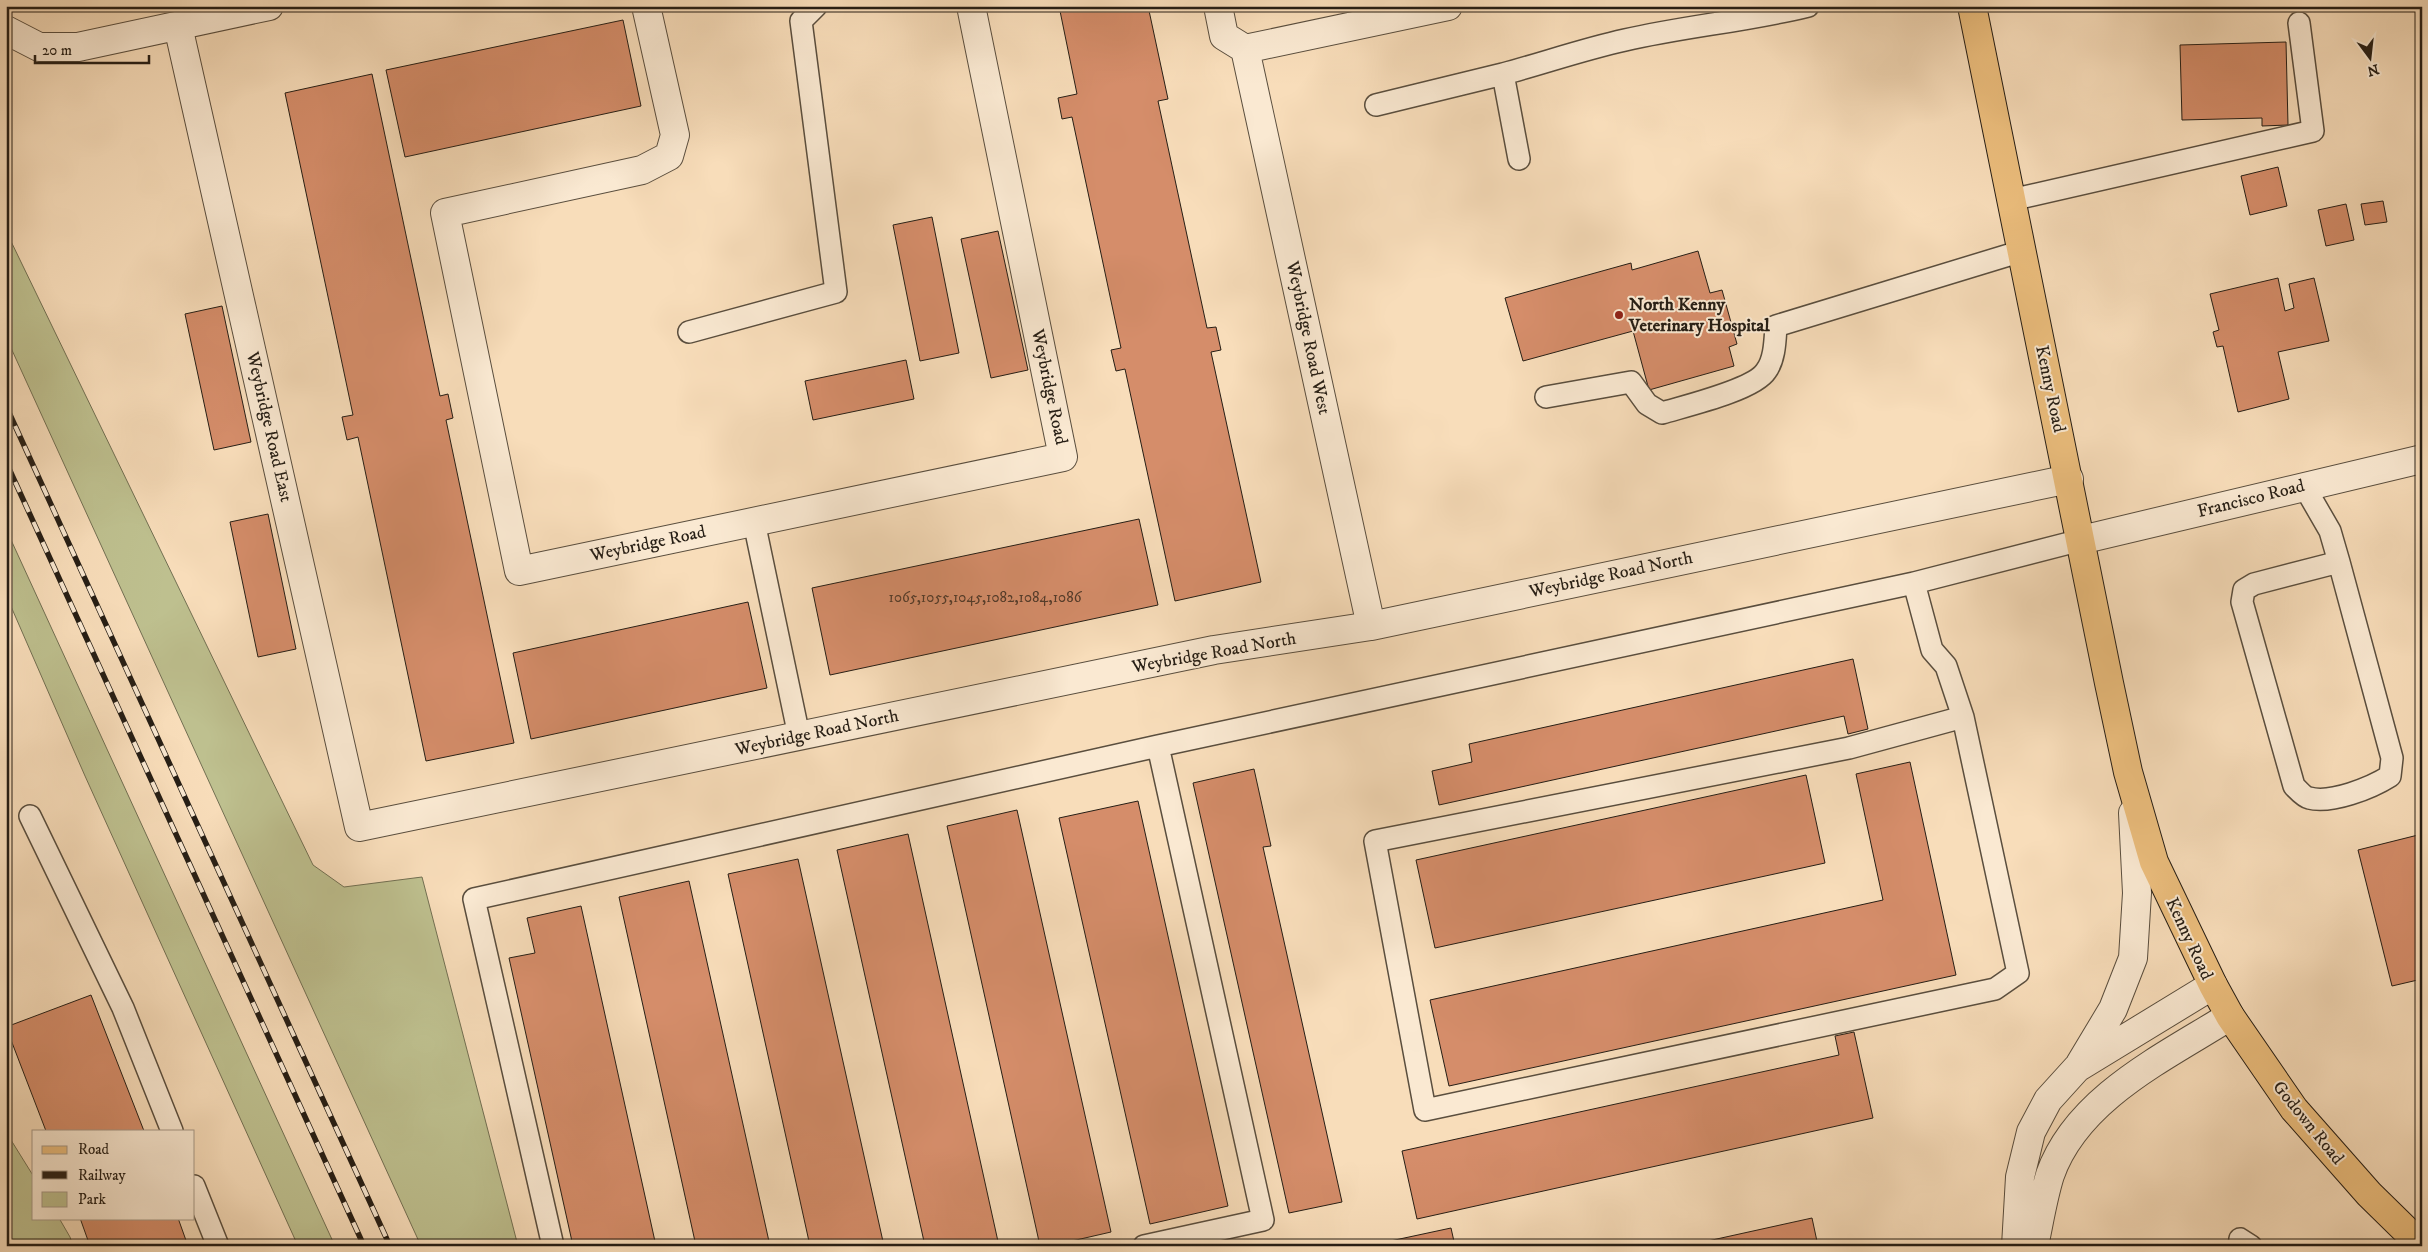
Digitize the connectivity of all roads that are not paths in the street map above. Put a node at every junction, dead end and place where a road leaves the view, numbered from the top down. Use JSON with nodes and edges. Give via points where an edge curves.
{"nodes":[{"id":1,"x":269,"y":6,"type":"edge"},
{"id":2,"x":646,"y":6,"type":"edge"},
{"id":3,"x":816,"y":6,"type":"edge"},
{"id":4,"x":971,"y":6,"type":"edge"},
{"id":5,"x":1218,"y":6,"type":"edge"},
{"id":6,"x":1448,"y":6,"type":"edge"},
{"id":7,"x":1808,"y":6,"type":"edge"},
{"id":8,"x":1972,"y":6,"type":"edge"},
{"id":9,"x":2299,"y":23,"type":"dead end"},
{"id":10,"x":178,"y":26,"type":"junction"},
{"id":11,"x":6,"y":30,"type":"edge"},
{"id":12,"x":1245,"y":49,"type":"junction"},
{"id":13,"x":1504,"y":74,"type":"junction"},
{"id":14,"x":1376,"y":105,"type":"dead end"},
{"id":15,"x":1519,"y":159,"type":"dead end"},
{"id":16,"x":2011,"y":200,"type":"junction"},
{"id":17,"x":2022,"y":251,"type":"junction"},
{"id":18,"x":689,"y":332,"type":"dead end"},
{"id":19,"x":1546,"y":397,"type":"dead end"},
{"id":20,"x":2422,"y":459,"type":"edge"},
{"id":21,"x":2068,"y":479,"type":"junction"},
{"id":22,"x":2304,"y":486,"type":"junction"},
{"id":23,"x":754,"y":522,"type":"junction"},
{"id":24,"x":2081,"y":540,"type":"junction"},
{"id":25,"x":2339,"y":562,"type":"junction"},
{"id":26,"x":1914,"y":583,"type":"junction"},
{"id":27,"x":1371,"y":626,"type":"junction"},
{"id":28,"x":1963,"y":717,"type":"junction"},
{"id":29,"x":799,"y":736,"type":"junction"},
{"id":30,"x":1158,"y":746,"type":"junction"},
{"id":31,"x":2128,"y":772,"type":"junction"},
{"id":32,"x":30,"y":816,"type":"dead end"},
{"id":33,"x":359,"y":827,"type":"joint"},
{"id":34,"x":2213,"y":985,"type":"junction"},
{"id":35,"x":2230,"y":1016,"type":"junction"},
{"id":36,"x":2077,"y":1068,"type":"junction"},
{"id":37,"x":172,"y":1130,"type":"edge"},
{"id":38,"x":195,"y":1188,"type":"edge"},
{"id":39,"x":218,"y":1246,"type":"edge"},
{"id":40,"x":553,"y":1246,"type":"edge"},
{"id":41,"x":1144,"y":1246,"type":"edge"},
{"id":42,"x":2016,"y":1246,"type":"edge"},
{"id":43,"x":2034,"y":1246,"type":"edge"},
{"id":44,"x":2239,"y":1246,"type":"edge"},
{"id":45,"x":2250,"y":1246,"type":"edge"},
{"id":46,"x":2422,"y":1246,"type":"edge"}],
"edges":[{"from":1,"to":10,"type":"street"},
{"from":2,"to":23,"type":"street","name":"Weybridge Road","via":[[675,135],[669,156],[642,170],[445,213],[519,571]]},
{"from":3,"to":18,"type":"lane","via":[[801,20],[836,292]]},
{"from":4,"to":23,"type":"street","name":"Weybridge Road","via":[[1063,456]]},
{"from":5,"to":12,"type":"street","via":[[1224,36]]},
{"from":6,"to":12,"type":"street"},
{"from":7,"to":13,"type":"lane","via":[[1624,40]]},
{"from":8,"to":16,"type":"main road","name":"Kenny Road"},
{"from":9,"to":16,"type":"lane","via":[[2313,132]]},
{"from":10,"to":11,"type":"street","via":[[78,47],[40,47]]},
{"from":10,"to":33,"type":"street","name":"Weybridge Road East"},
{"from":12,"to":27,"type":"street","name":"Weybridge Road West"},
{"from":13,"to":14,"type":"lane"},
{"from":13,"to":15,"type":"lane"},
{"from":16,"to":17,"type":"main road","name":"Kenny Road"},
{"from":17,"to":19,"type":"lane","via":[[1776,326],[1773,354],[1766,372],[1745,387],[1662,413],[1648,404],[1631,382]]},
{"from":17,"to":21,"type":"main road","name":"Kenny Road"},
{"from":20,"to":22,"type":"street","name":"Francisco Road"},
{"from":21,"to":24,"type":"main road","name":"Kenny Road"},
{"from":21,"to":27,"type":"street","name":"Weybridge Road North"},
{"from":22,"to":24,"type":"street","name":"Francisco Road"},
{"from":22,"to":25,"type":"lane","via":[[2330,531]]},
{"from":23,"to":29,"type":"lane"},
{"from":24,"to":26,"type":"lane"},
{"from":24,"to":31,"type":"main road","name":"Kenny Road"},
{"from":25,"to":25,"type":"lane","via":[[2392,758],[2390,776],[2373,787],[2327,799],[2308,798],[2294,786],[2242,602],[2244,590],[2254,584]]},
{"from":26,"to":28,"type":"lane","via":[[1932,650],[1946,666]]},
{"from":26,"to":30,"type":"lane"},
{"from":27,"to":29,"type":"street","name":"Weybridge Road North","via":[[1214,650]]},
{"from":28,"to":28,"type":"lane","via":[[2018,973],[1995,990],[1425,1110],[1376,841],[1849,748]]},
{"from":29,"to":33,"type":"street","name":"Weybridge Road North"},
{"from":30,"to":40,"type":"lane","via":[[474,899]]},
{"from":30,"to":41,"type":"lane","via":[[1263,1220]]},
{"from":31,"to":34,"type":"main road","name":"Kenny Road","via":[[2154,862]]},
{"from":31,"to":36,"type":"street","name":"Kenny Road","via":[[2136,835],[2133,958],[2113,1009]]},
{"from":32,"to":37,"type":"lane","via":[[123,1008]]},
{"from":34,"to":35,"type":"main road","name":"Godown Road"},
{"from":34,"to":36,"type":"street","name":"Kenny Road"},
{"from":35,"to":43,"type":"street","via":[[2124,1083],[2090,1111],[2068,1139],[2050,1174]]},
{"from":35,"to":46,"type":"main road","name":"Godown Road","via":[[2294,1109],[2368,1194]]},
{"from":36,"to":42,"type":"street","name":"Kenny Road","via":[[2048,1100],[2030,1132],[2020,1177]]},
{"from":38,"to":39,"type":"lane"},
{"from":44,"to":45,"type":"lane","via":[[2240,1239]]}]}
